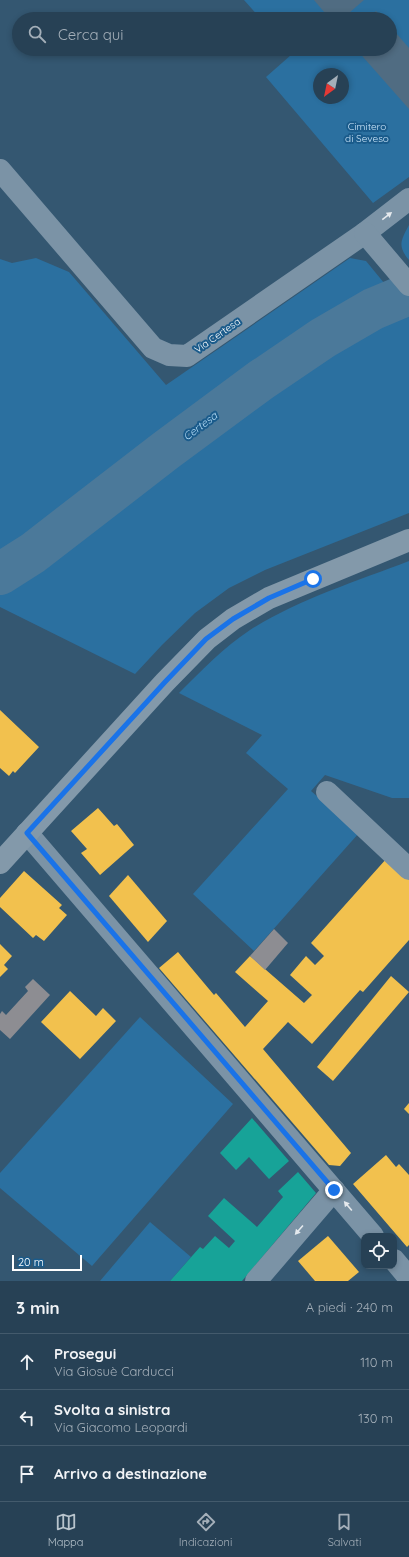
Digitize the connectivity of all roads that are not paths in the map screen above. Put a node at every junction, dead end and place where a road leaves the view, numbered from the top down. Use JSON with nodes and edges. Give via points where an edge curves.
{"nodes":[{"id":1,"x":0,"y":170,"type":"edge"},
{"id":2,"x":409,"y":199,"type":"edge"},
{"id":3,"x":365,"y":233,"type":"junction"},
{"id":4,"x":408,"y":283,"type":"edge"},
{"id":5,"x":409,"y":540,"type":"edge"},
{"id":6,"x":327,"y":792,"type":"dead end"},
{"id":7,"x":27,"y":833,"type":"junction"},
{"id":8,"x":0,"y":863,"type":"edge"},
{"id":9,"x":409,"y":869,"type":"edge"},
{"id":10,"x":334,"y":1190,"type":"junction"},
{"id":11,"x":370,"y":1233,"type":"edge"},
{"id":12,"x":397,"y":1264,"type":"edge"},
{"id":13,"x":409,"y":1278,"type":"edge"},
{"id":14,"x":256,"y":1281,"type":"edge"}],
"edges":[{"from":1,"to":3,"type":"street","name":"Via Certesa","via":[[154,348],[169,355],[187,356]]},
{"from":3,"to":2,"type":"street","name":"Via Certesa","one_way":true},
{"from":3,"to":4,"type":"street"},
{"from":5,"to":7,"type":"street","via":[[269,598],[233,619],[206,639]]},
{"from":6,"to":9,"type":"street"},
{"from":7,"to":8,"type":"street"},
{"from":7,"to":10,"type":"street"},
{"from":11,"to":10,"type":"street","one_way":true},
{"from":10,"to":14,"type":"street","one_way":true},
{"from":12,"to":13,"type":"street"}]}
